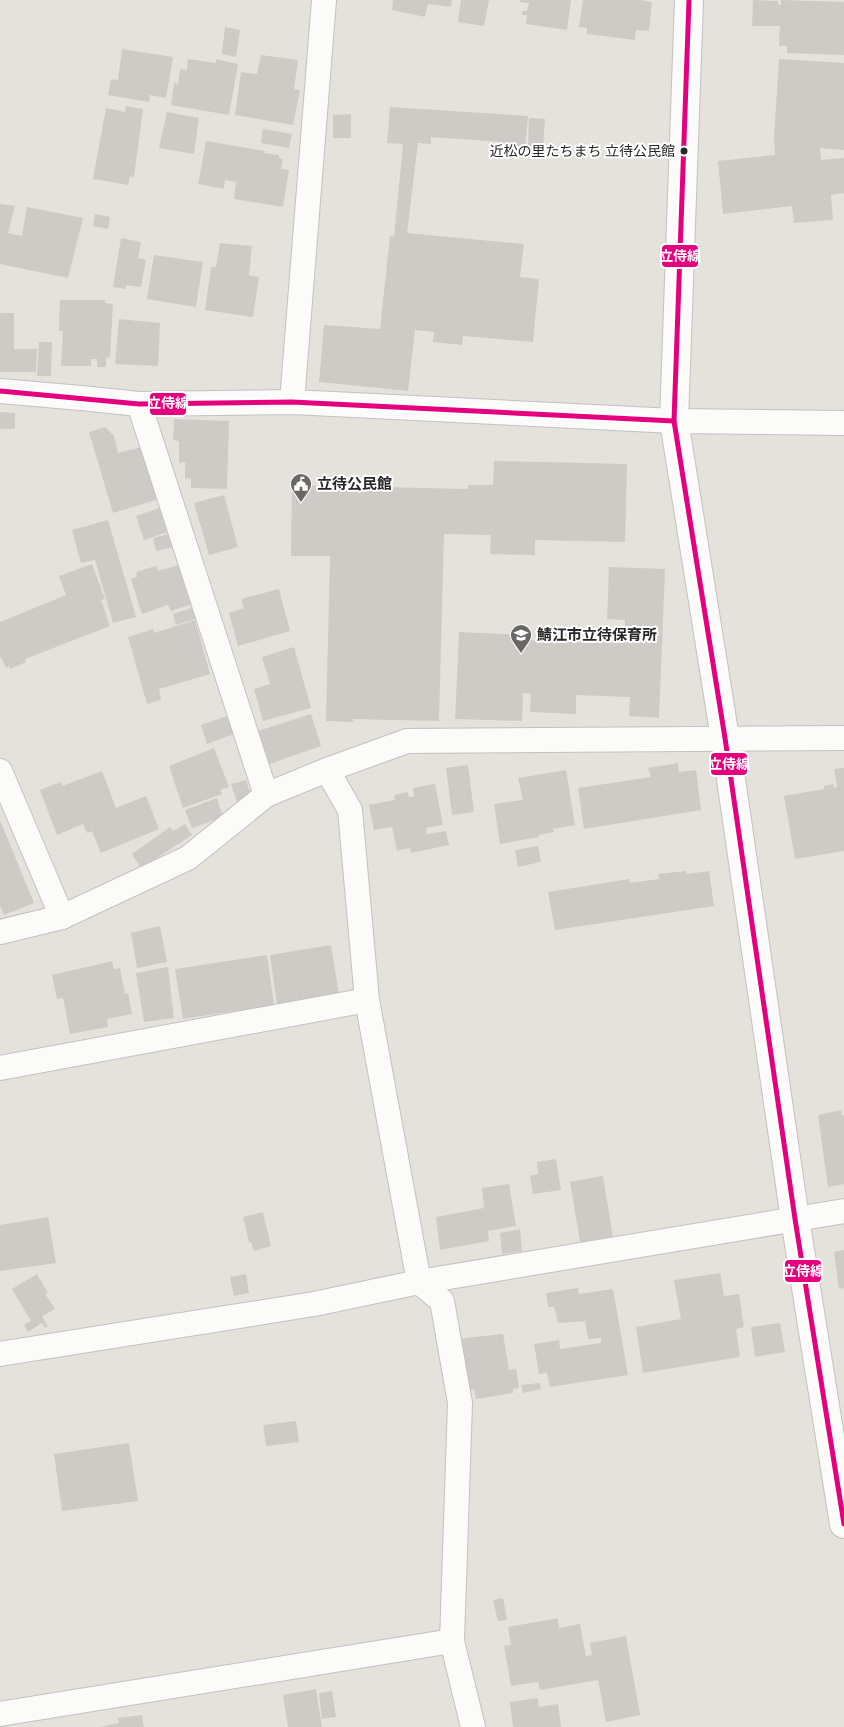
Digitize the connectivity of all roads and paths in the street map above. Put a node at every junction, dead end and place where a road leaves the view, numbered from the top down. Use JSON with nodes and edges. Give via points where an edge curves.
{"nodes":[{"id":1,"x":324,"y":0,"type":"edge"},
{"id":2,"x":689,"y":0,"type":"edge"},
{"id":3,"x":0,"y":391,"type":"edge"},
{"id":4,"x":292,"y":402,"type":"junction"},
{"id":5,"x":140,"y":404,"type":"junction"},
{"id":6,"x":674,"y":421,"type":"junction"},
{"id":7,"x":844,"y":423,"type":"edge"},
{"id":8,"x":725,"y":738,"type":"junction"},
{"id":9,"x":844,"y":738,"type":"edge"},
{"id":10,"x":327,"y":770,"type":"junction"},
{"id":11,"x":0,"y":771,"type":"edge"},
{"id":12,"x":266,"y":795,"type":"junction"},
{"id":13,"x":62,"y":916,"type":"junction"},
{"id":14,"x":0,"y":932,"type":"edge"},
{"id":15,"x":367,"y":1000,"type":"junction"},
{"id":16,"x":0,"y":1068,"type":"edge"},
{"id":17,"x":844,"y":1211,"type":"edge"},
{"id":18,"x":795,"y":1218,"type":"junction"},
{"id":19,"x":419,"y":1282,"type":"junction"},
{"id":20,"x":0,"y":1354,"type":"edge"},
{"id":21,"x":844,"y":1524,"type":"edge"},
{"id":22,"x":452,"y":1641,"type":"junction"},
{"id":23,"x":0,"y":1714,"type":"edge"},
{"id":24,"x":473,"y":1727,"type":"edge"}],
"edges":[{"from":1,"to":4,"type":"street"},
{"from":2,"to":6,"type":"street"},
{"from":3,"to":5,"type":"street"},
{"from":4,"to":5,"type":"street"},
{"from":4,"to":6,"type":"street"},
{"from":5,"to":12,"type":"street"},
{"from":6,"to":7,"type":"street"},
{"from":6,"to":8,"type":"street"},
{"from":8,"to":9,"type":"street"},
{"from":8,"to":10,"type":"street","via":[[407,741]]},
{"from":8,"to":18,"type":"street"},
{"from":10,"to":12,"type":"street"},
{"from":10,"to":15,"type":"street","via":[[350,810]]},
{"from":11,"to":13,"type":"street"},
{"from":12,"to":13,"type":"street","via":[[188,858]]},
{"from":13,"to":14,"type":"street"},
{"from":15,"to":16,"type":"street"},
{"from":15,"to":19,"type":"street"},
{"from":17,"to":18,"type":"street"},
{"from":18,"to":19,"type":"street"},
{"from":18,"to":21,"type":"street"},
{"from":19,"to":20,"type":"street","via":[[314,1304]]},
{"from":19,"to":22,"type":"street","via":[[442,1301],[460,1403]]},
{"from":22,"to":23,"type":"street"},
{"from":22,"to":24,"type":"street"}]}
